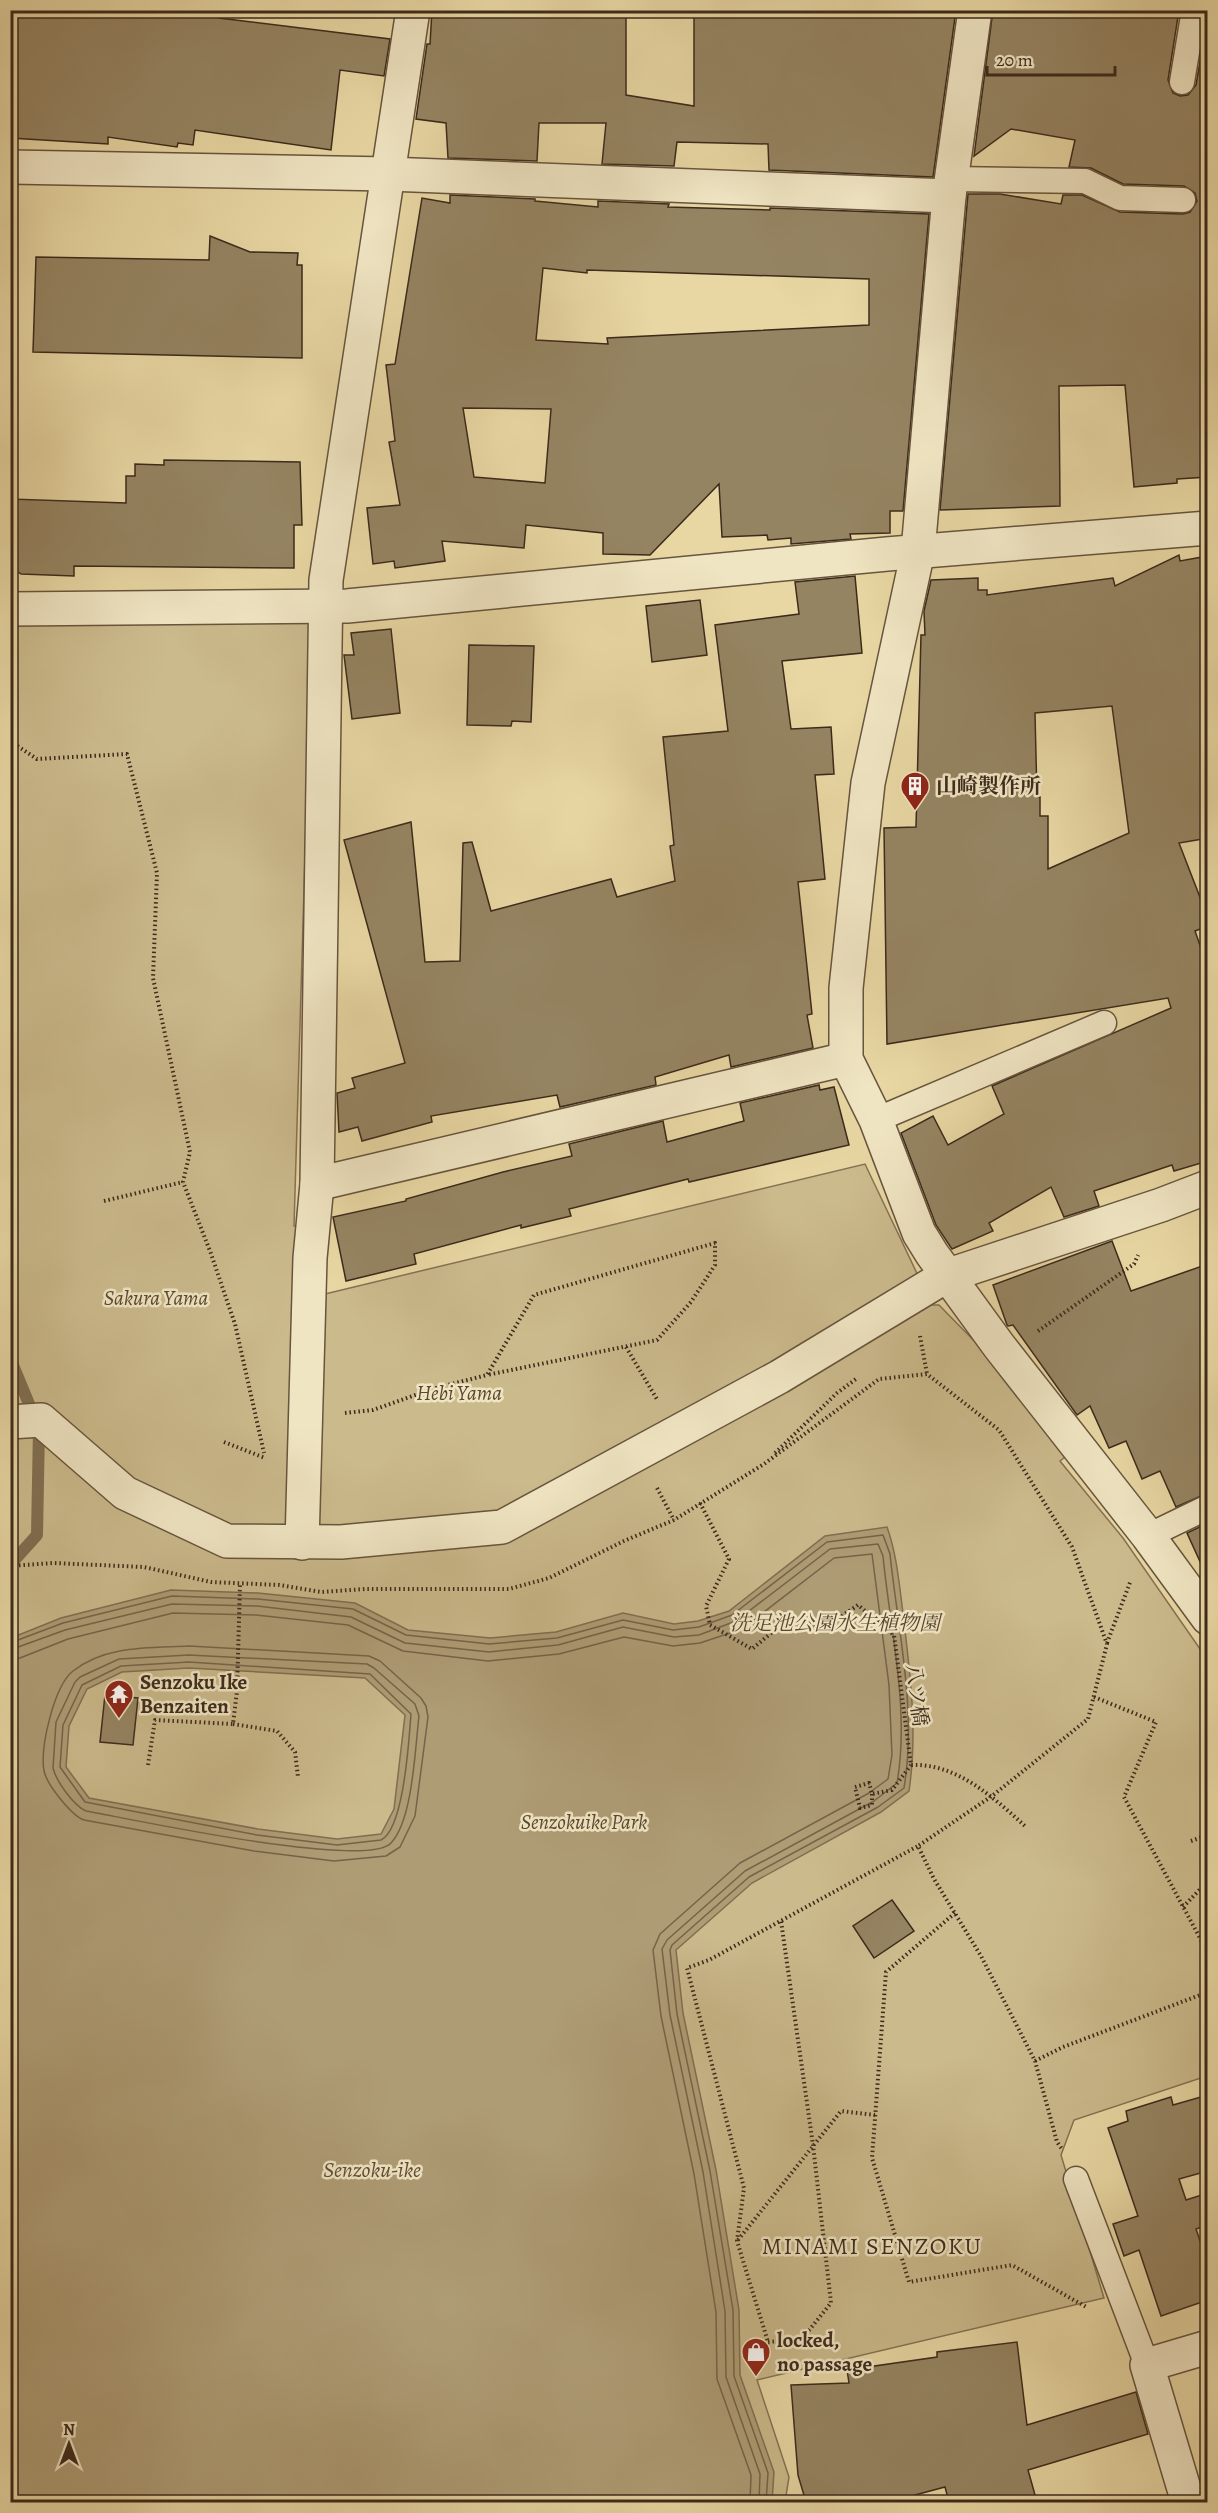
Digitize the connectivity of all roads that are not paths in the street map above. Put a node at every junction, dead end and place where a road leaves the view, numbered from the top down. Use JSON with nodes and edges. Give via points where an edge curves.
{"nodes":[{"id":1,"x":413,"y":10,"type":"edge"},
{"id":2,"x":975,"y":10,"type":"edge"},
{"id":3,"x":1194,"y":10,"type":"edge"},
{"id":4,"x":1182,"y":82,"type":"dead end"},
{"id":5,"x":10,"y":167,"type":"edge"},
{"id":6,"x":388,"y":174,"type":"junction"},
{"id":7,"x":950,"y":187,"type":"junction"},
{"id":8,"x":1183,"y":200,"type":"dead end"},
{"id":9,"x":1208,"y":528,"type":"edge"},
{"id":10,"x":918,"y":551,"type":"junction"},
{"id":11,"x":326,"y":606,"type":"junction"},
{"id":12,"x":10,"y":609,"type":"edge"},
{"id":13,"x":1104,"y":1023,"type":"dead end"},
{"id":14,"x":846,"y":1059,"type":"junction"},
{"id":15,"x":876,"y":1120,"type":"junction"},
{"id":16,"x":317,"y":1184,"type":"junction"},
{"id":17,"x":1208,"y":1187,"type":"edge"},
{"id":18,"x":946,"y":1276,"type":"junction"},
{"id":19,"x":26,"y":1421,"type":"edge"},
{"id":20,"x":1208,"y":1507,"type":"edge"},
{"id":21,"x":1148,"y":1536,"type":"junction"},
{"id":22,"x":302,"y":1543,"type":"junction"},
{"id":23,"x":1208,"y":1618,"type":"edge"},
{"id":24,"x":1076,"y":2178,"type":"road end"},
{"id":25,"x":1208,"y":2347,"type":"edge"},
{"id":26,"x":1142,"y":2350,"type":"junction"},
{"id":27,"x":1188,"y":2502,"type":"edge"}],
"edges":[{"from":1,"to":6,"type":"street"},
{"from":2,"to":7,"type":"street"},
{"from":3,"to":4,"type":"lane"},
{"from":5,"to":6,"type":"street"},
{"from":6,"to":7,"type":"street"},
{"from":6,"to":11,"type":"street","via":[[326,580]]},
{"from":7,"to":8,"type":"lane","via":[[1085,181],[1120,198]]},
{"from":7,"to":10,"type":"street"},
{"from":9,"to":10,"type":"street"},
{"from":10,"to":11,"type":"street"},
{"from":10,"to":14,"type":"street","via":[[868,783],[846,988]]},
{"from":11,"to":12,"type":"street"},
{"from":11,"to":16,"type":"street"},
{"from":13,"to":15,"type":"lane"},
{"from":14,"to":15,"type":"street"},
{"from":14,"to":16,"type":"street"},
{"from":15,"to":18,"type":"street","via":[[919,1233]]},
{"from":16,"to":22,"type":"street","via":[[310,1258]]},
{"from":17,"to":18,"type":"street"},
{"from":18,"to":21,"type":"street"},
{"from":18,"to":22,"type":"street","via":[[779,1377],[502,1527]]},
{"from":19,"to":22,"type":"street","via":[[125,1492],[227,1541]]},
{"from":20,"to":21,"type":"lane"},
{"from":21,"to":23,"type":"street"},
{"from":24,"to":26,"type":"lane"},
{"from":25,"to":26,"type":"street"},
{"from":26,"to":27,"type":"street"}]}
